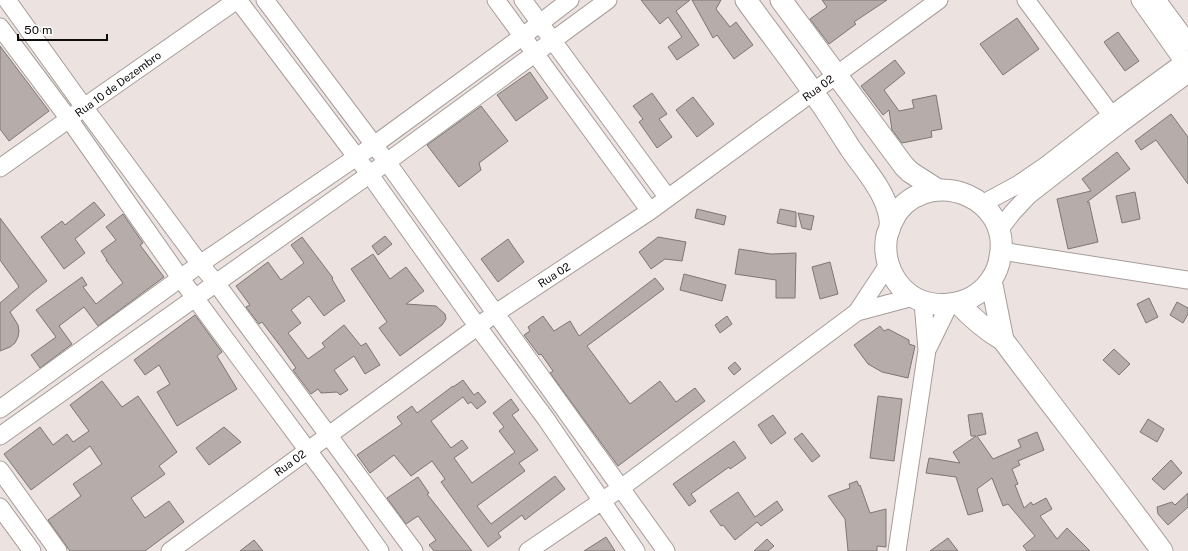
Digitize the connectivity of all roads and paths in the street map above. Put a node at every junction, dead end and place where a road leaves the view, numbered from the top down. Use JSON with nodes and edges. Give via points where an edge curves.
{"nodes":[{"id":1,"x":7,"y":0,"type":"edge"},
{"id":2,"x":238,"y":0,"type":"edge"},
{"id":3,"x":265,"y":0,"type":"edge"},
{"id":4,"x":496,"y":0,"type":"edge"},
{"id":5,"x":523,"y":0,"type":"edge"},
{"id":6,"x":570,"y":0,"type":"edge"},
{"id":7,"x":608,"y":0,"type":"edge"},
{"id":8,"x":746,"y":0,"type":"edge"},
{"id":9,"x":781,"y":0,"type":"edge"},
{"id":10,"x":939,"y":0,"type":"edge"},
{"id":11,"x":1026,"y":0,"type":"edge"},
{"id":12,"x":1140,"y":0,"type":"edge"},
{"id":13,"x":1157,"y":0,"type":"edge"},
{"id":14,"x":540,"y":23,"type":"junction"},
{"id":15,"x":0,"y":26,"type":"edge"},
{"id":16,"x":523,"y":36,"type":"junction"},
{"id":17,"x":553,"y":41,"type":"junction"},
{"id":18,"x":1188,"y":42,"type":"edge"},
{"id":19,"x":536,"y":53,"type":"junction"},
{"id":20,"x":1187,"y":66,"type":"edge"},
{"id":21,"x":836,"y":75,"type":"junction"},
{"id":22,"x":813,"y":92,"type":"junction"},
{"id":23,"x":84,"y":107,"type":"junction"},
{"id":24,"x":69,"y":119,"type":"junction"},
{"id":25,"x":1115,"y":120,"type":"junction"},
{"id":26,"x":374,"y":145,"type":"junction"},
{"id":27,"x":357,"y":157,"type":"junction"},
{"id":28,"x":387,"y":162,"type":"junction"},
{"id":29,"x":0,"y":168,"type":"edge"},
{"id":30,"x":370,"y":175,"type":"junction"},
{"id":31,"x":938,"y":190,"type":"junction"},
{"id":32,"x":668,"y":198,"type":"junction"},
{"id":33,"x":982,"y":204,"type":"junction"},
{"id":34,"x":650,"y":211,"type":"junction"},
{"id":35,"x":890,"y":225,"type":"junction"},
{"id":36,"x":999,"y":230,"type":"junction"},
{"id":37,"x":1001,"y":251,"type":"junction"},
{"id":38,"x":200,"y":264,"type":"junction"},
{"id":39,"x":888,"y":265,"type":"junction"},
{"id":40,"x":181,"y":279,"type":"junction"},
{"id":41,"x":991,"y":280,"type":"junction"},
{"id":42,"x":1188,"y":280,"type":"edge"},
{"id":43,"x":216,"y":283,"type":"junction"},
{"id":44,"x":195,"y":297,"type":"junction"},
{"id":45,"x":918,"y":299,"type":"junction"},
{"id":46,"x":953,"y":304,"type":"junction"},
{"id":47,"x":858,"y":312,"type":"junction"},
{"id":48,"x":496,"y":313,"type":"junction"},
{"id":49,"x":478,"y":327,"type":"junction"},
{"id":50,"x":1003,"y":340,"type":"junction"},
{"id":51,"x":927,"y":350,"type":"junction"},
{"id":52,"x":0,"y":409,"type":"edge"},
{"id":53,"x":0,"y":436,"type":"edge"},
{"id":54,"x":328,"y":436,"type":"junction"},
{"id":55,"x":308,"y":450,"type":"junction"},
{"id":56,"x":0,"y":470,"type":"edge"},
{"id":57,"x":621,"y":488,"type":"junction"},
{"id":58,"x":602,"y":501,"type":"junction"},
{"id":59,"x":0,"y":507,"type":"edge"},
{"id":60,"x":32,"y":551,"type":"edge"},
{"id":61,"x":58,"y":551,"type":"edge"},
{"id":62,"x":170,"y":551,"type":"edge"},
{"id":63,"x":380,"y":551,"type":"edge"},
{"id":64,"x":414,"y":551,"type":"edge"},
{"id":65,"x":528,"y":551,"type":"edge"},
{"id":66,"x":636,"y":551,"type":"edge"},
{"id":67,"x":666,"y":551,"type":"edge"},
{"id":68,"x":897,"y":551,"type":"edge"},
{"id":69,"x":1162,"y":551,"type":"edge"}],
"edges":[{"from":1,"to":23,"type":"street"},
{"from":2,"to":23,"type":"street","name":"Rua 10 de Dezembro"},
{"from":2,"to":27,"type":"street"},
{"from":3,"to":26,"type":"street"},
{"from":4,"to":16,"type":"street"},
{"from":5,"to":14,"type":"street"},
{"from":6,"to":14,"type":"street"},
{"from":7,"to":17,"type":"street"},
{"from":8,"to":22,"type":"main road"},
{"from":9,"to":21,"type":"main road"},
{"from":10,"to":21,"type":"street","name":"Rua 02"},
{"from":11,"to":25,"type":"street"},
{"from":12,"to":20,"type":"street"},
{"from":13,"to":18,"type":"street"},
{"from":14,"to":16,"type":"street"},
{"from":14,"to":17,"type":"street"},
{"from":15,"to":24,"type":"street"},
{"from":16,"to":19,"type":"street"},
{"from":16,"to":26,"type":"street"},
{"from":17,"to":19,"type":"street"},
{"from":17,"to":32,"type":"street"},
{"from":19,"to":28,"type":"street"},
{"from":19,"to":34,"type":"street"},
{"from":20,"to":25,"type":"street"},
{"from":21,"to":22,"type":"street","name":"Rua 02"},
{"from":21,"to":31,"type":"main road","via":[[904,166],[913,175]]},
{"from":22,"to":32,"type":"street","name":"Rua 02"},
{"from":22,"to":35,"type":"main road","via":[[879,190],[888,210]]},
{"from":23,"to":24,"type":"street","name":"Rua 10 de Dezembro"},
{"from":23,"to":38,"type":"street"},
{"from":24,"to":29,"type":"street","name":"Rua 10 de Dezembro"},
{"from":24,"to":40,"type":"street"},
{"from":25,"to":33,"type":"street","via":[[1019,184]]},
{"from":25,"to":36,"type":"street","via":[[1029,195]]},
{"from":26,"to":27,"type":"street"},
{"from":26,"to":28,"type":"street"},
{"from":27,"to":30,"type":"street"},
{"from":27,"to":38,"type":"street"},
{"from":28,"to":30,"type":"street"},
{"from":28,"to":48,"type":"street"},
{"from":30,"to":43,"type":"street"},
{"from":30,"to":49,"type":"street"},
{"from":31,"to":33,"type":"main road","via":[[962,192]]},
{"from":31,"to":35,"type":"main road","via":[[910,201],[898,212]]},
{"from":32,"to":34,"type":"street","name":"Rua 02"},
{"from":33,"to":36,"type":"main road"},
{"from":34,"to":48,"type":"street","name":"Rua 02"},
{"from":35,"to":39,"type":"main road","via":[[886,245]]},
{"from":36,"to":37,"type":"main road"},
{"from":37,"to":41,"type":"main road","via":[[998,266]]},
{"from":37,"to":42,"type":"street"},
{"from":38,"to":40,"type":"street"},
{"from":38,"to":43,"type":"street"},
{"from":39,"to":45,"type":"main road","via":[[902,288]]},
{"from":39,"to":47,"type":"street"},
{"from":40,"to":44,"type":"street"},
{"from":40,"to":52,"type":"street"},
{"from":41,"to":46,"type":"main road","via":[[971,298]]},
{"from":41,"to":50,"type":"main road"},
{"from":43,"to":44,"type":"street"},
{"from":43,"to":54,"type":"street"},
{"from":44,"to":53,"type":"street"},
{"from":44,"to":55,"type":"street"},
{"from":45,"to":46,"type":"main road"},
{"from":45,"to":47,"type":"street"},
{"from":45,"to":51,"type":"street"},
{"from":46,"to":50,"type":"main road"},
{"from":46,"to":51,"type":"street"},
{"from":47,"to":57,"type":"street"},
{"from":48,"to":49,"type":"street","name":"Rua 02"},
{"from":48,"to":57,"type":"street"},
{"from":49,"to":54,"type":"street","name":"Rua 02"},
{"from":49,"to":58,"type":"street"},
{"from":50,"to":69,"type":"main road"},
{"from":51,"to":68,"type":"street"},
{"from":54,"to":55,"type":"street","name":"Rua 02"},
{"from":54,"to":64,"type":"street"},
{"from":55,"to":62,"type":"street","name":"Rua 02"},
{"from":55,"to":63,"type":"street"},
{"from":56,"to":61,"type":"street"},
{"from":57,"to":58,"type":"street"},
{"from":57,"to":67,"type":"street"},
{"from":58,"to":65,"type":"street"},
{"from":58,"to":66,"type":"street"},
{"from":59,"to":60,"type":"street"}]}
